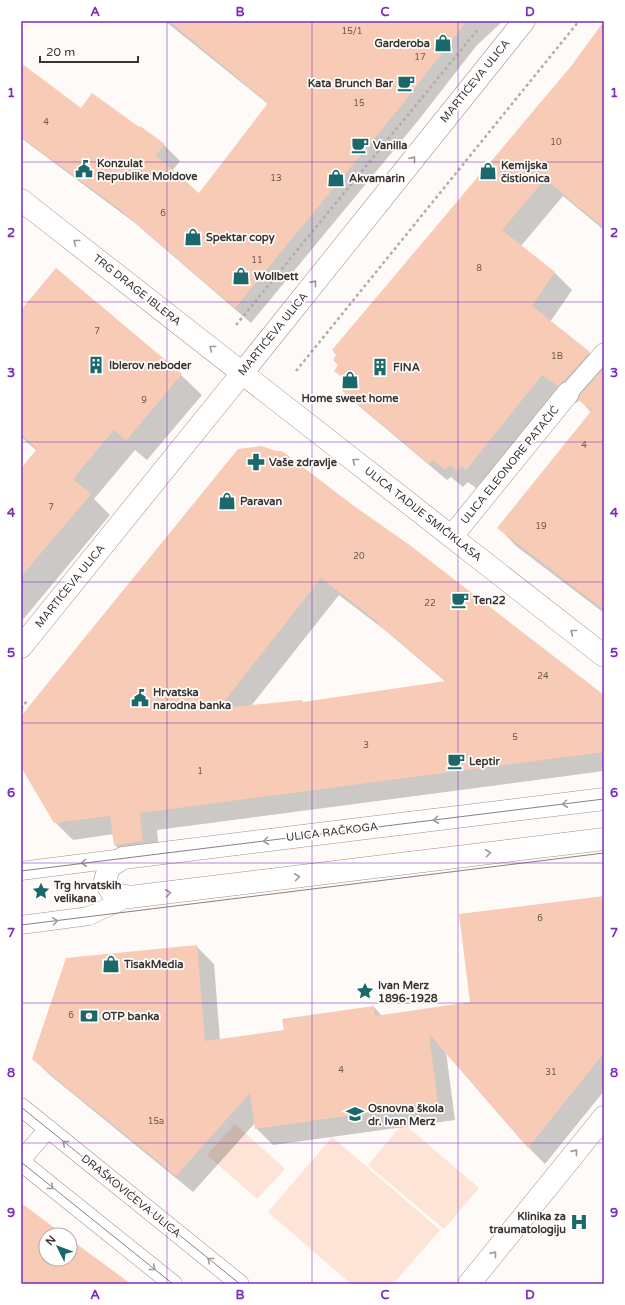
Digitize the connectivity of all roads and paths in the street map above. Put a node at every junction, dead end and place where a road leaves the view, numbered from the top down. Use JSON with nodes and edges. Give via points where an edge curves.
{"nodes":[{"id":1,"x":524,"y":21,"type":"edge"},
{"id":2,"x":579,"y":21,"type":"edge"},
{"id":3,"x":480,"y":26,"type":"dead end"},
{"id":4,"x":24,"y":209,"type":"edge"},
{"id":5,"x":236,"y":325,"type":"dead end"},
{"id":6,"x":604,"y":352,"type":"edge"},
{"id":7,"x":296,"y":371,"type":"dead end"},
{"id":8,"x":243,"y":372,"type":"junction"},
{"id":9,"x":568,"y":393,"type":"joint"},
{"id":10,"x":452,"y":536,"type":"junction"},
{"id":11,"x":21,"y":647,"type":"edge"},
{"id":12,"x":604,"y":656,"type":"edge"},
{"id":13,"x":27,"y":701,"type":"dead end"},
{"id":14,"x":21,"y":709,"type":"edge"},
{"id":15,"x":604,"y":799,"type":"edge"},
{"id":16,"x":604,"y":839,"type":"edge"},
{"id":17,"x":123,"y":858,"type":"junction"},
{"id":18,"x":21,"y":871,"type":"edge"},
{"id":19,"x":130,"y":897,"type":"junction"},
{"id":20,"x":21,"y":925,"type":"edge"},
{"id":21,"x":21,"y":1107,"type":"edge"},
{"id":22,"x":604,"y":1117,"type":"edge"},
{"id":23,"x":48,"y":1128,"type":"junction"},
{"id":24,"x":21,"y":1161,"type":"edge"},
{"id":25,"x":172,"y":1284,"type":"edge"},
{"id":26,"x":240,"y":1284,"type":"edge"},
{"id":27,"x":469,"y":1284,"type":"edge"}],
"edges":[{"from":8,"to":1,"type":"street","name":"MARTIĆEVA ULICA","one_way":true},
{"from":2,"to":7,"type":"path"},
{"from":3,"to":5,"type":"path"},
{"from":8,"to":4,"type":"street","name":"TRG DRAGE IBLERA","one_way":true},
{"from":6,"to":9,"type":"lane"},
{"from":10,"to":8,"type":"street","name":"ULICA TADIJE SMIČIKLASA","one_way":true},
{"from":8,"to":11,"type":"street","name":"MARTIĆEVA ULICA"},
{"from":9,"to":10,"type":"street","name":"ULICA ELEONORE PATAČIĆ"},
{"from":12,"to":10,"type":"street","name":"ULICA TADIJE SMIČIKLASA","one_way":true},
{"from":13,"to":14,"type":"path"},
{"from":15,"to":17,"type":"street","name":"ULICA RAČKOGA","one_way":true},
{"from":19,"to":16,"type":"street","one_way":true},
{"from":17,"to":18,"type":"lane","one_way":true},
{"from":17,"to":19,"type":"street","via":[[109,867],[105,880],[112,893]]},
{"from":20,"to":19,"type":"lane","one_way":true,"via":[[97,914]]},
{"from":21,"to":23,"type":"lane","name":"DRAŠKOVIĆEVA ULICA"},
{"from":27,"to":22,"type":"street","one_way":true},
{"from":23,"to":24,"type":"lane"},
{"from":26,"to":23,"type":"lane","name":"DRAŠKOVIĆEVA ULICA","one_way":true},
{"from":24,"to":25,"type":"lane","one_way":true}]}
